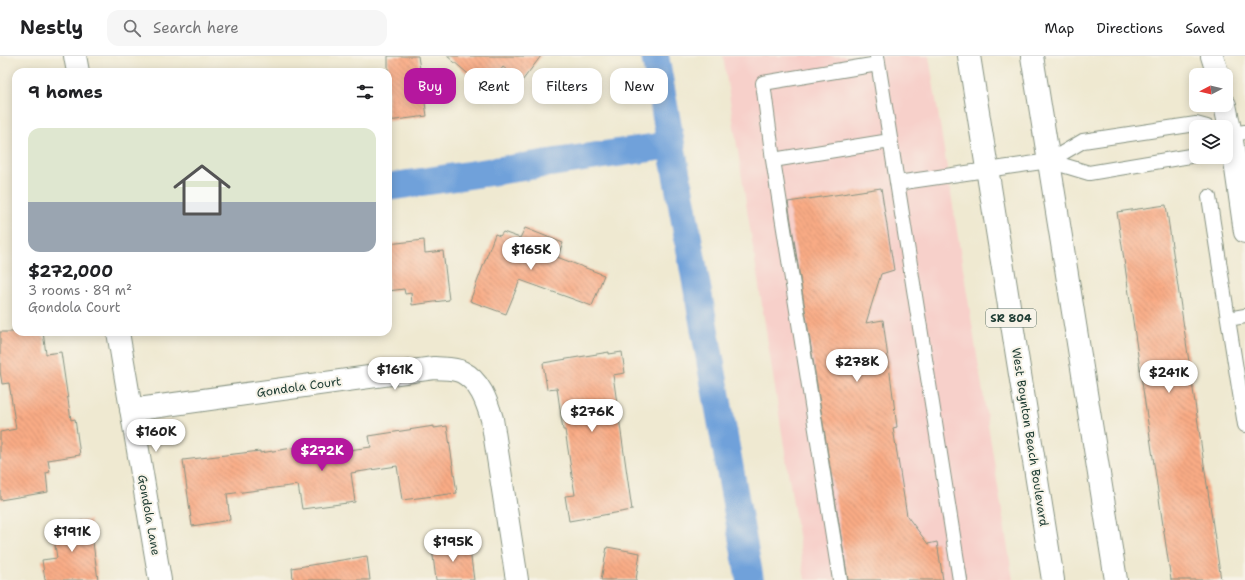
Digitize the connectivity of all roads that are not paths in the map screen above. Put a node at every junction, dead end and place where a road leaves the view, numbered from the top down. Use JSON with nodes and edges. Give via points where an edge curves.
{"nodes":[{"id":1,"x":76,"y":56,"type":"edge"},
{"id":2,"x":969,"y":56,"type":"edge"},
{"id":3,"x":1032,"y":56,"type":"edge"},
{"id":4,"x":1212,"y":56,"type":"edge"},
{"id":5,"x":877,"y":60,"type":"edge"},
{"id":6,"x":78,"y":68,"type":"edge"},
{"id":7,"x":1216,"y":68,"type":"edge"},
{"id":8,"x":1189,"y":125,"type":"edge"},
{"id":9,"x":890,"y":141,"type":"junction"},
{"id":10,"x":1233,"y":142,"type":"edge"},
{"id":11,"x":1189,"y":156,"type":"edge"},
{"id":12,"x":773,"y":160,"type":"junction"},
{"id":13,"x":1049,"y":161,"type":"junction"},
{"id":14,"x":987,"y":170,"type":"junction"},
{"id":15,"x":897,"y":183,"type":"junction"},
{"id":16,"x":1209,"y":197,"type":"dead end"},
{"id":17,"x":1245,"y":232,"type":"edge"},
{"id":18,"x":1245,"y":316,"type":"edge"},
{"id":19,"x":1228,"y":319,"type":"junction"},
{"id":20,"x":119,"y":336,"type":"edge"},
{"id":21,"x":131,"y":410,"type":"junction"},
{"id":22,"x":1245,"y":425,"type":"edge"},
{"id":23,"x":160,"y":580,"type":"edge"},
{"id":24,"x":517,"y":580,"type":"edge"},
{"id":25,"x":840,"y":580,"type":"edge"},
{"id":26,"x":960,"y":580,"type":"edge"},
{"id":27,"x":1054,"y":580,"type":"edge"},
{"id":28,"x":1116,"y":580,"type":"edge"}],
"edges":[{"from":1,"to":6,"type":"main road"},
{"from":2,"to":14,"type":"main road","name":"West Boynton Beach Boulevard","number":"SR 804"},
{"from":3,"to":13,"type":"main road"},
{"from":4,"to":7,"type":"main road"},
{"from":5,"to":9,"type":"lane"},
{"from":5,"to":12,"type":"lane","via":[[763,83]]},
{"from":8,"to":13,"type":"lane","via":[[1083,141]]},
{"from":9,"to":12,"type":"lane"},
{"from":9,"to":15,"type":"lane"},
{"from":10,"to":17,"type":"main road"},
{"from":11,"to":13,"type":"lane","via":[[1089,173]]},
{"from":12,"to":25,"type":"lane"},
{"from":13,"to":14,"type":"lane"},
{"from":13,"to":28,"type":"main road"},
{"from":14,"to":15,"type":"lane"},
{"from":14,"to":27,"type":"main road","name":"West Boynton Beach Boulevard","number":"SR 804"},
{"from":15,"to":26,"type":"lane"},
{"from":16,"to":19,"type":"lane"},
{"from":18,"to":19,"type":"lane"},
{"from":19,"to":22,"type":"lane"},
{"from":20,"to":21,"type":"main road","name":"Gondola Lane"},
{"from":21,"to":23,"type":"main road","name":"Gondola Lane"},
{"from":21,"to":24,"type":"main road","name":"Gondola Court","via":[[434,368],[463,373],[474,381],[486,399],[492,419]]}]}
